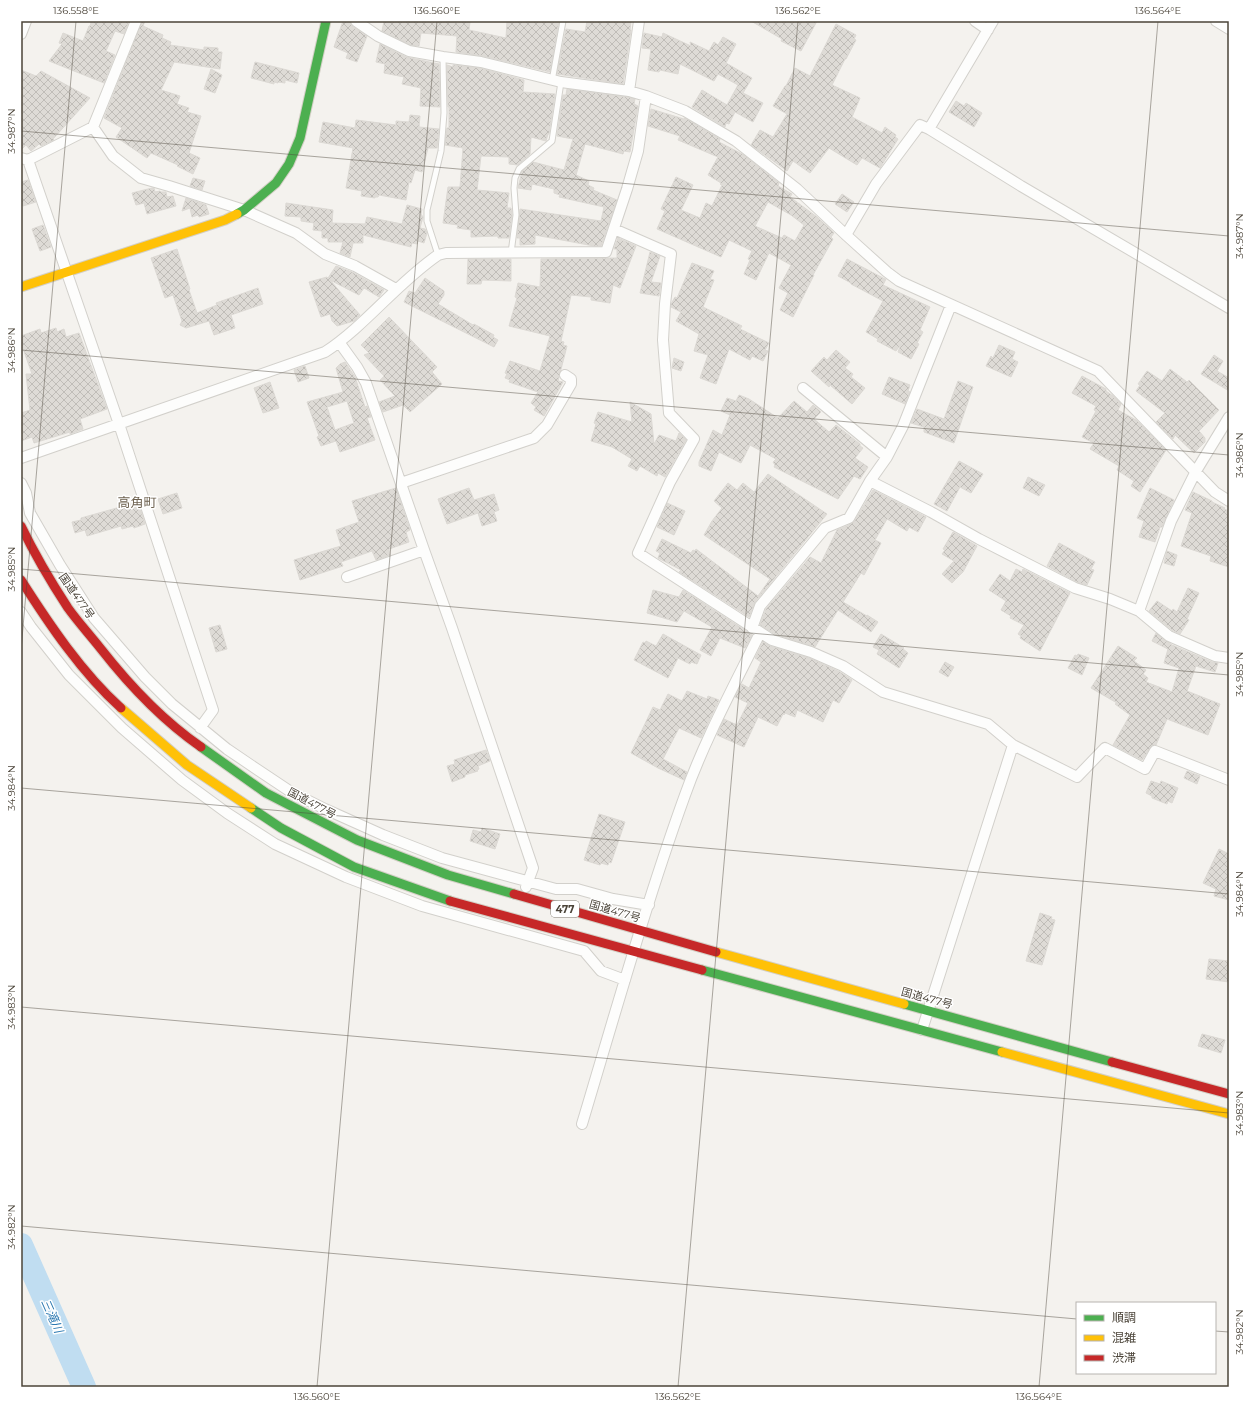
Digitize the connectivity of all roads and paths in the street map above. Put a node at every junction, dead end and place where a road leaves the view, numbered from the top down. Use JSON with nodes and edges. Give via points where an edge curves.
{"nodes":[{"id":1,"x":26,"y":21,"type":"edge"},
{"id":2,"x":136,"y":21,"type":"edge"},
{"id":3,"x":326,"y":21,"type":"edge"},
{"id":4,"x":356,"y":21,"type":"edge"},
{"id":5,"x":563,"y":21,"type":"edge"},
{"id":6,"x":640,"y":21,"type":"edge"},
{"id":7,"x":975,"y":21,"type":"edge"},
{"id":8,"x":1216,"y":21,"type":"edge"},
{"id":9,"x":991,"y":25,"type":"edge"},
{"id":10,"x":1229,"y":29,"type":"edge"},
{"id":11,"x":21,"y":34,"type":"edge"},
{"id":12,"x":443,"y":57,"type":"junction"},
{"id":13,"x":556,"y":81,"type":"junction"},
{"id":14,"x":629,"y":90,"type":"junction"},
{"id":15,"x":646,"y":96,"type":"junction"},
{"id":16,"x":93,"y":126,"type":"junction"},
{"id":17,"x":929,"y":129,"type":"junction"},
{"id":18,"x":24,"y":159,"type":"edge"},
{"id":19,"x":244,"y":210,"type":"junction"},
{"id":20,"x":614,"y":229,"type":"junction"},
{"id":21,"x":846,"y":235,"type":"junction"},
{"id":22,"x":512,"y":252,"type":"junction"},
{"id":23,"x":438,"y":255,"type":"junction"},
{"id":24,"x":67,"y":272,"type":"junction"},
{"id":25,"x":21,"y":287,"type":"edge"},
{"id":26,"x":396,"y":289,"type":"junction"},
{"id":27,"x":951,"y":305,"type":"junction"},
{"id":28,"x":1229,"y":308,"type":"edge"},
{"id":29,"x":339,"y":342,"type":"junction"},
{"id":30,"x":565,"y":375,"type":"dead end"},
{"id":31,"x":803,"y":388,"type":"dead end"},
{"id":32,"x":1229,"y":418,"type":"edge"},
{"id":33,"x":119,"y":424,"type":"junction"},
{"id":34,"x":887,"y":457,"type":"junction"},
{"id":35,"x":21,"y":458,"type":"edge"},
{"id":36,"x":1196,"y":471,"type":"junction"},
{"id":37,"x":870,"y":481,"type":"junction"},
{"id":38,"x":21,"y":483,"type":"edge"},
{"id":39,"x":401,"y":483,"type":"junction"},
{"id":40,"x":1229,"y":502,"type":"edge"},
{"id":41,"x":21,"y":526,"type":"edge"},
{"id":42,"x":424,"y":550,"type":"junction"},
{"id":43,"x":347,"y":577,"type":"dead end"},
{"id":44,"x":21,"y":580,"type":"edge"},
{"id":45,"x":1139,"y":610,"type":"junction"},
{"id":46,"x":21,"y":612,"type":"edge"},
{"id":47,"x":756,"y":630,"type":"junction"},
{"id":48,"x":1229,"y":658,"type":"edge"},
{"id":49,"x":200,"y":728,"type":"junction"},
{"id":50,"x":1013,"y":745,"type":"junction"},
{"id":51,"x":1229,"y":780,"type":"edge"},
{"id":52,"x":528,"y":882,"type":"junction"},
{"id":53,"x":523,"y":897,"type":"junction"},
{"id":54,"x":649,"y":905,"type":"junction"},
{"id":55,"x":640,"y":931,"type":"junction"},
{"id":56,"x":633,"y":951,"type":"junction"},
{"id":57,"x":625,"y":980,"type":"junction"},
{"id":58,"x":928,"y":1011,"type":"junction"},
{"id":59,"x":922,"y":1030,"type":"junction"},
{"id":60,"x":1229,"y":1094,"type":"edge"},
{"id":61,"x":1229,"y":1114,"type":"edge"},
{"id":62,"x":582,"y":1124,"type":"dead end"}],
"edges":[{"from":1,"to":11,"type":"street"},
{"from":2,"to":16,"type":"street"},
{"from":3,"to":19,"type":"main road","via":[[300,138],[289,164],[276,183]]},
{"from":4,"to":12,"type":"street","via":[[378,36],[409,51]]},
{"from":5,"to":13,"type":"lane"},
{"from":6,"to":14,"type":"street"},
{"from":7,"to":9,"type":"street"},
{"from":8,"to":10,"type":"street"},
{"from":9,"to":17,"type":"street"},
{"from":12,"to":13,"type":"street","via":[[480,62]]},
{"from":12,"to":23,"type":"lane","via":[[444,113],[441,151],[427,210],[427,221]]},
{"from":13,"to":14,"type":"street"},
{"from":13,"to":22,"type":"lane","via":[[552,141],[519,169],[515,178],[516,215]]},
{"from":14,"to":15,"type":"street"},
{"from":15,"to":20,"type":"street","via":[[638,151]]},
{"from":15,"to":21,"type":"street","via":[[686,111],[736,141],[797,189]]},
{"from":16,"to":18,"type":"street"},
{"from":16,"to":19,"type":"street","via":[[113,156],[141,178]]},
{"from":17,"to":21,"type":"street","via":[[920,125],[876,184]]},
{"from":17,"to":28,"type":"street"},
{"from":18,"to":24,"type":"street"},
{"from":19,"to":24,"type":"main road","via":[[225,220]]},
{"from":19,"to":26,"type":"street","via":[[296,233],[325,254],[355,266]]},
{"from":20,"to":22,"type":"street","via":[[606,252]]},
{"from":20,"to":47,"type":"street","via":[[671,254],[663,340],[669,412],[694,439],[670,482],[638,552]]},
{"from":21,"to":27,"type":"street","via":[[899,280]]},
{"from":22,"to":23,"type":"street"},
{"from":23,"to":26,"type":"street"},
{"from":24,"to":25,"type":"main road"},
{"from":24,"to":33,"type":"street"},
{"from":26,"to":29,"type":"street"},
{"from":27,"to":34,"type":"street","via":[[903,426]]},
{"from":27,"to":36,"type":"street","via":[[1098,371]]},
{"from":29,"to":33,"type":"street","via":[[324,352],[306,359]]},
{"from":29,"to":39,"type":"street","via":[[366,383]]},
{"from":30,"to":39,"type":"street","via":[[571,379],[571,384],[547,425],[534,438]]},
{"from":31,"to":34,"type":"street"},
{"from":32,"to":36,"type":"street"},
{"from":33,"to":35,"type":"street"},
{"from":33,"to":49,"type":"street","via":[[213,710]]},
{"from":34,"to":37,"type":"street"},
{"from":36,"to":40,"type":"street","via":[[1215,492]]},
{"from":36,"to":45,"type":"street","via":[[1171,521]]},
{"from":37,"to":45,"type":"street","via":[[1075,588]]},
{"from":37,"to":47,"type":"street","via":[[849,518],[825,528],[760,606]]},
{"from":38,"to":49,"type":"street","via":[[30,513],[94,618],[145,677]]},
{"from":39,"to":42,"type":"street"},
{"from":41,"to":53,"type":"main road","name":"国道477号","number":"477","via":[[35,555],[69,609],[97,645],[148,704],[187,738],[266,793],[357,840],[448,875]]},
{"from":42,"to":43,"type":"street"},
{"from":42,"to":52,"type":"street","via":[[533,868]]},
{"from":44,"to":56,"type":"main road","number":"477","via":[[49,624],[102,692],[187,765],[281,828],[354,867],[457,903]]},
{"from":45,"to":48,"type":"street","via":[[1169,636],[1215,656]]},
{"from":46,"to":57,"type":"street","via":[[69,675],[122,728],[182,780],[275,844],[346,877],[422,906],[584,951],[601,971]]},
{"from":47,"to":50,"type":"street","via":[[772,640],[811,652],[843,666],[883,692],[988,724]]},
{"from":47,"to":54,"type":"street","via":[[685,794]]},
{"from":49,"to":52,"type":"street","via":[[258,770],[325,809],[442,858]]},
{"from":50,"to":51,"type":"street","via":[[1077,777],[1104,748],[1145,769],[1155,751]]},
{"from":50,"to":58,"type":"street"},
{"from":52,"to":53,"type":"street"},
{"from":52,"to":54,"type":"street","via":[[556,889],[577,889]]},
{"from":53,"to":55,"type":"main road","name":"国道477号","number":"477"},
{"from":54,"to":55,"type":"street"},
{"from":55,"to":56,"type":"street"},
{"from":55,"to":58,"type":"main road","name":"国道477号","number":"477"},
{"from":56,"to":57,"type":"street"},
{"from":56,"to":59,"type":"main road","number":"477"},
{"from":57,"to":62,"type":"street"},
{"from":58,"to":59,"type":"street"},
{"from":58,"to":60,"type":"main road","name":"国道477号","number":"477"},
{"from":59,"to":61,"type":"main road","number":"477"}]}
